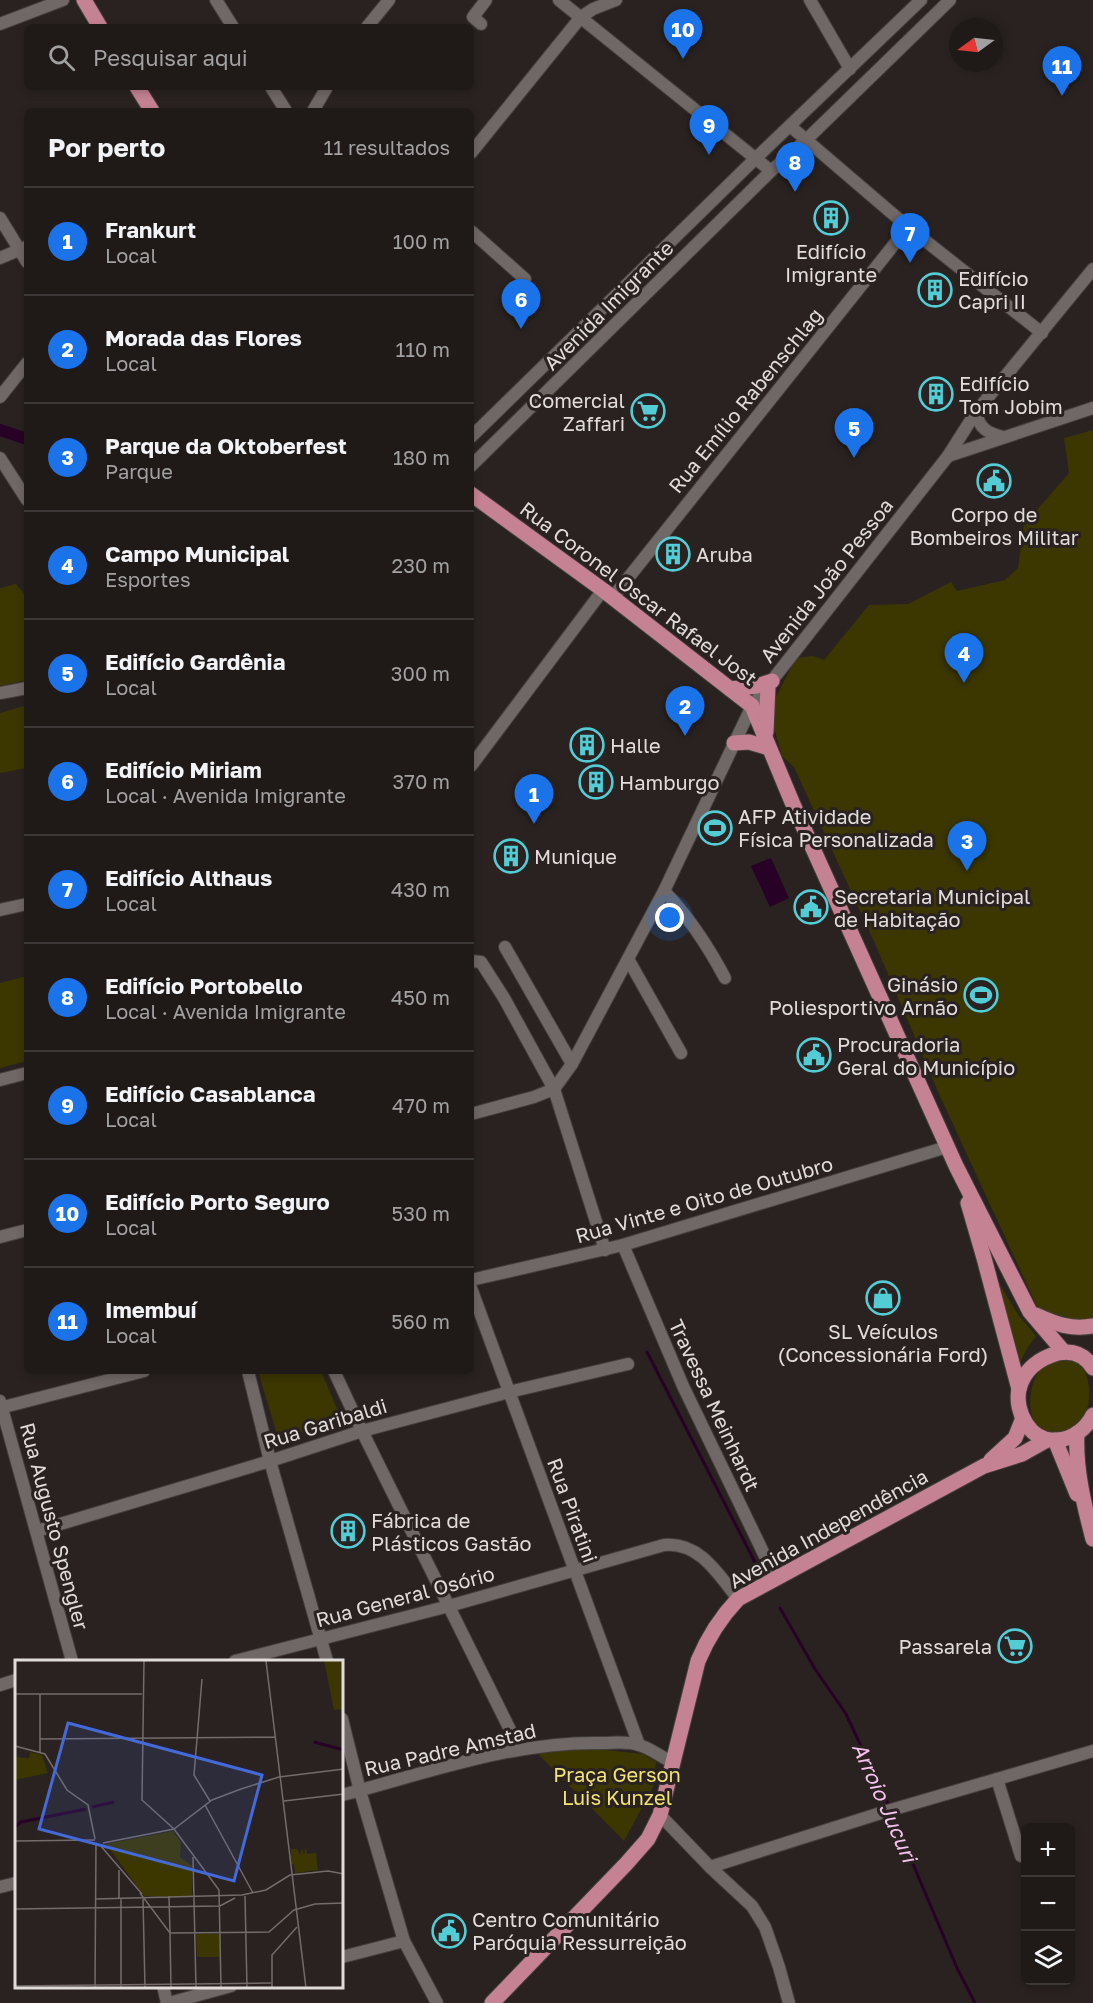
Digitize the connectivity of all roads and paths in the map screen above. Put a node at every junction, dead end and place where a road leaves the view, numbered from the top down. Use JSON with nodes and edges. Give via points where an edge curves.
{"nodes":[{"id":1,"x":63,"y":0,"type":"edge"},
{"id":2,"x":84,"y":0,"type":"edge"},
{"id":3,"x":216,"y":0,"type":"edge"},
{"id":4,"x":389,"y":0,"type":"edge"},
{"id":5,"x":486,"y":0,"type":"edge"},
{"id":6,"x":559,"y":0,"type":"edge"},
{"id":7,"x":616,"y":0,"type":"edge"},
{"id":8,"x":810,"y":0,"type":"edge"},
{"id":9,"x":921,"y":0,"type":"edge"},
{"id":10,"x":950,"y":0,"type":"edge"},
{"id":11,"x":581,"y":17,"type":"junction"},
{"id":12,"x":0,"y":24,"type":"edge"},
{"id":13,"x":98,"y":24,"type":"edge"},
{"id":14,"x":231,"y":24,"type":"edge"},
{"id":15,"x":370,"y":24,"type":"edge"},
{"id":16,"x":481,"y":24,"type":"dead end"},
{"id":17,"x":850,"y":69,"type":"junction"},
{"id":18,"x":139,"y":90,"type":"edge"},
{"id":19,"x":272,"y":90,"type":"edge"},
{"id":20,"x":325,"y":90,"type":"edge"},
{"id":21,"x":150,"y":108,"type":"edge"},
{"id":22,"x":284,"y":108,"type":"edge"},
{"id":23,"x":315,"y":108,"type":"edge"},
{"id":24,"x":790,"y":126,"type":"junction"},
{"id":25,"x":805,"y":141,"type":"junction"},
{"id":26,"x":474,"y":149,"type":"edge"},
{"id":27,"x":754,"y":159,"type":"junction"},
{"id":28,"x":771,"y":171,"type":"junction"},
{"id":29,"x":0,"y":218,"type":"edge"},
{"id":30,"x":908,"y":227,"type":"junction"},
{"id":31,"x":474,"y":234,"type":"edge"},
{"id":32,"x":23,"y":248,"type":"edge"},
{"id":33,"x":0,"y":258,"type":"edge"},
{"id":34,"x":1093,"y":269,"type":"edge"},
{"id":35,"x":525,"y":279,"type":"dead end"},
{"id":36,"x":1042,"y":333,"type":"junction"},
{"id":37,"x":24,"y":367,"type":"edge"},
{"id":38,"x":0,"y":397,"type":"edge"},
{"id":39,"x":1093,"y":408,"type":"edge"},
{"id":40,"x":976,"y":412,"type":"junction"},
{"id":41,"x":486,"y":424,"type":"junction"},
{"id":42,"x":474,"y":434,"type":"edge"},
{"id":43,"x":1003,"y":436,"type":"junction"},
{"id":44,"x":501,"y":438,"type":"junction"},
{"id":45,"x":948,"y":456,"type":"junction"},
{"id":46,"x":0,"y":458,"type":"edge"},
{"id":47,"x":474,"y":463,"type":"edge"},
{"id":48,"x":24,"y":495,"type":"edge"},
{"id":49,"x":474,"y":496,"type":"edge"},
{"id":50,"x":608,"y":594,"type":"junction"},
{"id":51,"x":770,"y":683,"type":"junction"},
{"id":52,"x":24,"y":689,"type":"edge"},
{"id":53,"x":730,"y":689,"type":"junction"},
{"id":54,"x":0,"y":693,"type":"edge"},
{"id":55,"x":752,"y":706,"type":"junction"},
{"id":56,"x":734,"y":743,"type":"junction"},
{"id":57,"x":768,"y":744,"type":"junction"},
{"id":58,"x":474,"y":762,"type":"edge"},
{"id":59,"x":664,"y":891,"type":"junction"},
{"id":60,"x":24,"y":905,"type":"edge"},
{"id":61,"x":0,"y":910,"type":"edge"},
{"id":62,"x":505,"y":947,"type":"dead end"},
{"id":63,"x":628,"y":959,"type":"junction"},
{"id":64,"x":476,"y":961,"type":"edge"},
{"id":65,"x":725,"y":978,"type":"dead end"},
{"id":66,"x":681,"y":1053,"type":"dead end"},
{"id":67,"x":572,"y":1064,"type":"junction"},
{"id":68,"x":24,"y":1074,"type":"edge"},
{"id":69,"x":0,"y":1080,"type":"edge"},
{"id":70,"x":554,"y":1089,"type":"junction"},
{"id":71,"x":474,"y":1113,"type":"edge"},
{"id":72,"x":947,"y":1147,"type":"junction"},
{"id":73,"x":956,"y":1166,"type":"junction"},
{"id":74,"x":24,"y":1231,"type":"edge"},
{"id":75,"x":0,"y":1237,"type":"edge"},
{"id":76,"x":623,"y":1245,"type":"junction"},
{"id":77,"x":605,"y":1250,"type":"junction"},
{"id":78,"x":1002,"y":1255,"type":"junction"},
{"id":79,"x":984,"y":1258,"type":"junction"},
{"id":80,"x":474,"y":1279,"type":"edge"},
{"id":81,"x":474,"y":1296,"type":"edge"},
{"id":82,"x":1030,"y":1312,"type":"junction"},
{"id":83,"x":1093,"y":1326,"type":"edge"},
{"id":84,"x":1093,"y":1333,"type":"edge"},
{"id":85,"x":1066,"y":1352,"type":"junction"},
{"id":86,"x":628,"y":1364,"type":"dead end"},
{"id":87,"x":1093,"y":1368,"type":"edge"},
{"id":88,"x":132,"y":1374,"type":"edge"},
{"id":89,"x":249,"y":1374,"type":"edge"},
{"id":90,"x":335,"y":1374,"type":"edge"},
{"id":91,"x":1019,"y":1389,"type":"junction"},
{"id":92,"x":509,"y":1392,"type":"junction"},
{"id":93,"x":1,"y":1406,"type":"edge"},
{"id":94,"x":1023,"y":1418,"type":"junction"},
{"id":95,"x":1088,"y":1424,"type":"edge"},
{"id":96,"x":362,"y":1431,"type":"junction"},
{"id":97,"x":1051,"y":1440,"type":"junction"},
{"id":98,"x":270,"y":1461,"type":"junction"},
{"id":99,"x":984,"y":1466,"type":"junction"},
{"id":100,"x":1086,"y":1514,"type":"junction"},
{"id":101,"x":37,"y":1531,"type":"junction"},
{"id":102,"x":1093,"y":1539,"type":"edge"},
{"id":103,"x":574,"y":1570,"type":"junction"},
{"id":104,"x":776,"y":1578,"type":"junction"},
{"id":105,"x":738,"y":1599,"type":"junction"},
{"id":106,"x":449,"y":1606,"type":"junction"},
{"id":107,"x":321,"y":1638,"type":"junction"},
{"id":108,"x":72,"y":1660,"type":"edge"},
{"id":109,"x":239,"y":1660,"type":"edge"},
{"id":110,"x":327,"y":1660,"type":"edge"},
{"id":111,"x":15,"y":1680,"type":"edge"},
{"id":112,"x":0,"y":1685,"type":"edge"},
{"id":113,"x":344,"y":1727,"type":"edge"},
{"id":114,"x":639,"y":1745,"type":"junction"},
{"id":115,"x":519,"y":1748,"type":"junction"},
{"id":116,"x":1093,"y":1751,"type":"edge"},
{"id":117,"x":672,"y":1762,"type":"junction"},
{"id":118,"x":997,"y":1779,"type":"junction"},
{"id":119,"x":360,"y":1791,"type":"junction"},
{"id":120,"x":344,"y":1795,"type":"edge"},
{"id":121,"x":660,"y":1815,"type":"junction"},
{"id":122,"x":1021,"y":1856,"type":"dead end"},
{"id":123,"x":710,"y":1867,"type":"junction"},
{"id":124,"x":15,"y":1883,"type":"edge"},
{"id":125,"x":0,"y":1887,"type":"edge"},
{"id":126,"x":404,"y":1941,"type":"junction"},
{"id":127,"x":344,"y":1956,"type":"edge"},
{"id":128,"x":164,"y":1988,"type":"edge"},
{"id":129,"x":224,"y":1988,"type":"edge"},
{"id":130,"x":499,"y":2000,"type":"edge"},
{"id":131,"x":168,"y":2003,"type":"edge"},
{"id":132,"x":436,"y":2003,"type":"edge"},
{"id":133,"x":789,"y":2003,"type":"edge"}],
"edges":[{"from":1,"to":12,"type":"street"},
{"from":2,"to":13,"type":"main road"},
{"from":3,"to":14,"type":"street"},
{"from":4,"to":15,"type":"street"},
{"from":5,"to":16,"type":"street","via":[[473,17]]},
{"from":6,"to":11,"type":"street"},
{"from":7,"to":11,"type":"street"},
{"from":8,"to":17,"type":"street"},
{"from":9,"to":17,"type":"street","name":"Avenida Imigrante"},
{"from":10,"to":25,"type":"street","name":"Avenida Imigrante"},
{"from":11,"to":26,"type":"street"},
{"from":11,"to":27,"type":"street"},
{"from":17,"to":24,"type":"street","name":"Avenida Imigrante"},
{"from":18,"to":21,"type":"main road"},
{"from":19,"to":22,"type":"street"},
{"from":20,"to":23,"type":"street"},
{"from":24,"to":25,"type":"street"},
{"from":24,"to":27,"type":"street","name":"Avenida Imigrante"},
{"from":25,"to":28,"type":"street","name":"Avenida Imigrante"},
{"from":25,"to":30,"type":"street"},
{"from":27,"to":28,"type":"street"},
{"from":27,"to":41,"type":"street","name":"Avenida Imigrante"},
{"from":28,"to":44,"type":"street","name":"Avenida Imigrante"},
{"from":29,"to":32,"type":"street"},
{"from":30,"to":36,"type":"street"},
{"from":30,"to":50,"type":"street","name":"Rua Emílio Rabenschlag"},
{"from":31,"to":35,"type":"street"},
{"from":32,"to":33,"type":"street"},
{"from":34,"to":36,"type":"street","name":"Avenida João Pessoa"},
{"from":36,"to":40,"type":"street","name":"Avenida João Pessoa"},
{"from":37,"to":38,"type":"street"},
{"from":39,"to":43,"type":"street"},
{"from":40,"to":43,"type":"street","via":[[986,432]]},
{"from":40,"to":45,"type":"street","name":"Avenida João Pessoa"},
{"from":41,"to":42,"type":"street","name":"Avenida Imigrante"},
{"from":41,"to":44,"type":"street"},
{"from":43,"to":45,"type":"street"},
{"from":44,"to":47,"type":"street","name":"Avenida Imigrante"},
{"from":45,"to":51,"type":"street","name":"Avenida João Pessoa"},
{"from":46,"to":48,"type":"street"},
{"from":49,"to":50,"type":"main road","name":"Rua Coronel Oscar Rafael Jost"},
{"from":50,"to":53,"type":"main road","name":"Rua Coronel Oscar Rafael Jost"},
{"from":50,"to":58,"type":"street","name":"Rua Emílio Rabenschlag"},
{"from":51,"to":53,"type":"main road"},
{"from":51,"to":55,"type":"street","name":"Avenida João Pessoa"},
{"from":51,"to":57,"type":"main road"},
{"from":52,"to":54,"type":"street"},
{"from":53,"to":55,"type":"main road","name":"Rua Coronel Oscar Rafael Jost"},
{"from":55,"to":56,"type":"street","name":"Avenida João Pessoa"},
{"from":55,"to":57,"type":"main road","name":"Rua Coronel Oscar Rafael Jost"},
{"from":56,"to":57,"type":"main road"},
{"from":56,"to":59,"type":"street","name":"Avenida João Pessoa"},
{"from":57,"to":72,"type":"main road","name":"Rua Coronel Oscar Rafael Jost"},
{"from":59,"to":63,"type":"street","name":"Avenida João Pessoa"},
{"from":59,"to":65,"type":"street","via":[[686,914]]},
{"from":60,"to":61,"type":"street"},
{"from":62,"to":67,"type":"street"},
{"from":63,"to":66,"type":"street"},
{"from":63,"to":67,"type":"street","name":"Avenida João Pessoa"},
{"from":64,"to":70,"type":"street","via":[[504,998]]},
{"from":67,"to":70,"type":"street","name":"Avenida João Pessoa"},
{"from":68,"to":69,"type":"street"},
{"from":70,"to":71,"type":"street"},
{"from":70,"to":77,"type":"street"},
{"from":72,"to":73,"type":"main road","name":"Rua Coronel Oscar Rafael Jost"},
{"from":72,"to":76,"type":"street","name":"Rua Vinte e Oito de Outubro"},
{"from":73,"to":78,"type":"main road","name":"Rua Coronel Oscar Rafael Jost"},
{"from":73,"to":79,"type":"main road","name":"Rua Coronel Oscar Rafael Jost"},
{"from":74,"to":75,"type":"street"},
{"from":76,"to":77,"type":"street","name":"Rua Vinte e Oito de Outubro"},
{"from":76,"to":104,"type":"street","name":"Travessa Meinhardt","via":[[683,1386]]},
{"from":77,"to":80,"type":"street","name":"Rua Vinte e Oito de Outubro"},
{"from":78,"to":79,"type":"main road"},
{"from":78,"to":82,"type":"main road","name":"Rua Coronel Oscar Rafael Jost"},
{"from":79,"to":91,"type":"main road","name":"Rua Coronel Oscar Rafael Jost"},
{"from":81,"to":92,"type":"street","name":"Rua Piratini"},
{"from":82,"to":83,"type":"main road","via":[[1060,1326]]},
{"from":82,"to":85,"type":"main road","name":"Rua Coronel Oscar Rafael Jost"},
{"from":84,"to":85,"type":"main road"},
{"from":85,"to":87,"type":"main road","name":"Rua Coronel Oscar Rafael Jost","via":[[1083,1357]]},
{"from":85,"to":91,"type":"main road","via":[[1048,1356],[1032,1366]]},
{"from":86,"to":92,"type":"street","name":"Rua Garibaldi"},
{"from":88,"to":93,"type":"street"},
{"from":89,"to":98,"type":"street"},
{"from":90,"to":96,"type":"street"},
{"from":91,"to":94,"type":"main road","name":"Rua Coronel Oscar Rafael Jost"},
{"from":92,"to":96,"type":"street","name":"Rua Garibaldi"},
{"from":92,"to":103,"type":"street","name":"Rua Piratini"},
{"from":93,"to":101,"type":"street","name":"Rua Augusto Spengler"},
{"from":94,"to":97,"type":"main road","via":[[1026,1426]]},
{"from":94,"to":99,"type":"main road","via":[[1015,1438]]},
{"from":95,"to":97,"type":"main road"},
{"from":95,"to":100,"type":"main road","via":[[1076,1452]]},
{"from":96,"to":98,"type":"street","name":"Rua Garibaldi"},
{"from":96,"to":106,"type":"street"},
{"from":97,"to":99,"type":"main road"},
{"from":97,"to":100,"type":"main road"},
{"from":98,"to":101,"type":"street","name":"Rua Garibaldi"},
{"from":98,"to":107,"type":"street"},
{"from":99,"to":104,"type":"main road","name":"Avenida Independência"},
{"from":100,"to":102,"type":"main road"},
{"from":101,"to":108,"type":"street","name":"Rua Augusto Spengler"},
{"from":103,"to":105,"type":"street","name":"Rua General Osório","via":[[664,1545],[681,1545],[697,1552]]},
{"from":103,"to":106,"type":"street","name":"Rua General Osório"},
{"from":103,"to":114,"type":"street","name":"Rua Piratini"},
{"from":104,"to":105,"type":"main road","name":"Avenida Independência"},
{"from":105,"to":117,"type":"main road","name":"Avenida Independência","via":[[706,1640]]},
{"from":106,"to":107,"type":"street","name":"Rua General Osório"},
{"from":106,"to":115,"type":"street"},
{"from":107,"to":109,"type":"street","name":"Rua General Osório"},
{"from":107,"to":110,"type":"street"},
{"from":111,"to":112,"type":"street"},
{"from":113,"to":119,"type":"street"},
{"from":114,"to":115,"type":"street","name":"Rua Padre Amstad","via":[[591,1743]]},
{"from":114,"to":117,"type":"street","name":"Rua Padre Amstad"},
{"from":115,"to":119,"type":"street","name":"Rua Padre Amstad"},
{"from":116,"to":118,"type":"street"},
{"from":117,"to":121,"type":"main road","name":"Avenida Independência"},
{"from":118,"to":122,"type":"street"},
{"from":118,"to":123,"type":"street"},
{"from":119,"to":120,"type":"street","name":"Rua Padre Amstad"},
{"from":119,"to":126,"type":"street"},
{"from":121,"to":123,"type":"street"},
{"from":121,"to":130,"type":"main road","name":"Avenida Independência","via":[[648,1839]]},
{"from":123,"to":133,"type":"street","via":[[752,1906],[765,1928]]},
{"from":124,"to":125,"type":"street"},
{"from":126,"to":127,"type":"street"},
{"from":126,"to":132,"type":"street"},
{"from":128,"to":131,"type":"street"},
{"from":129,"to":131,"type":"street"}]}
